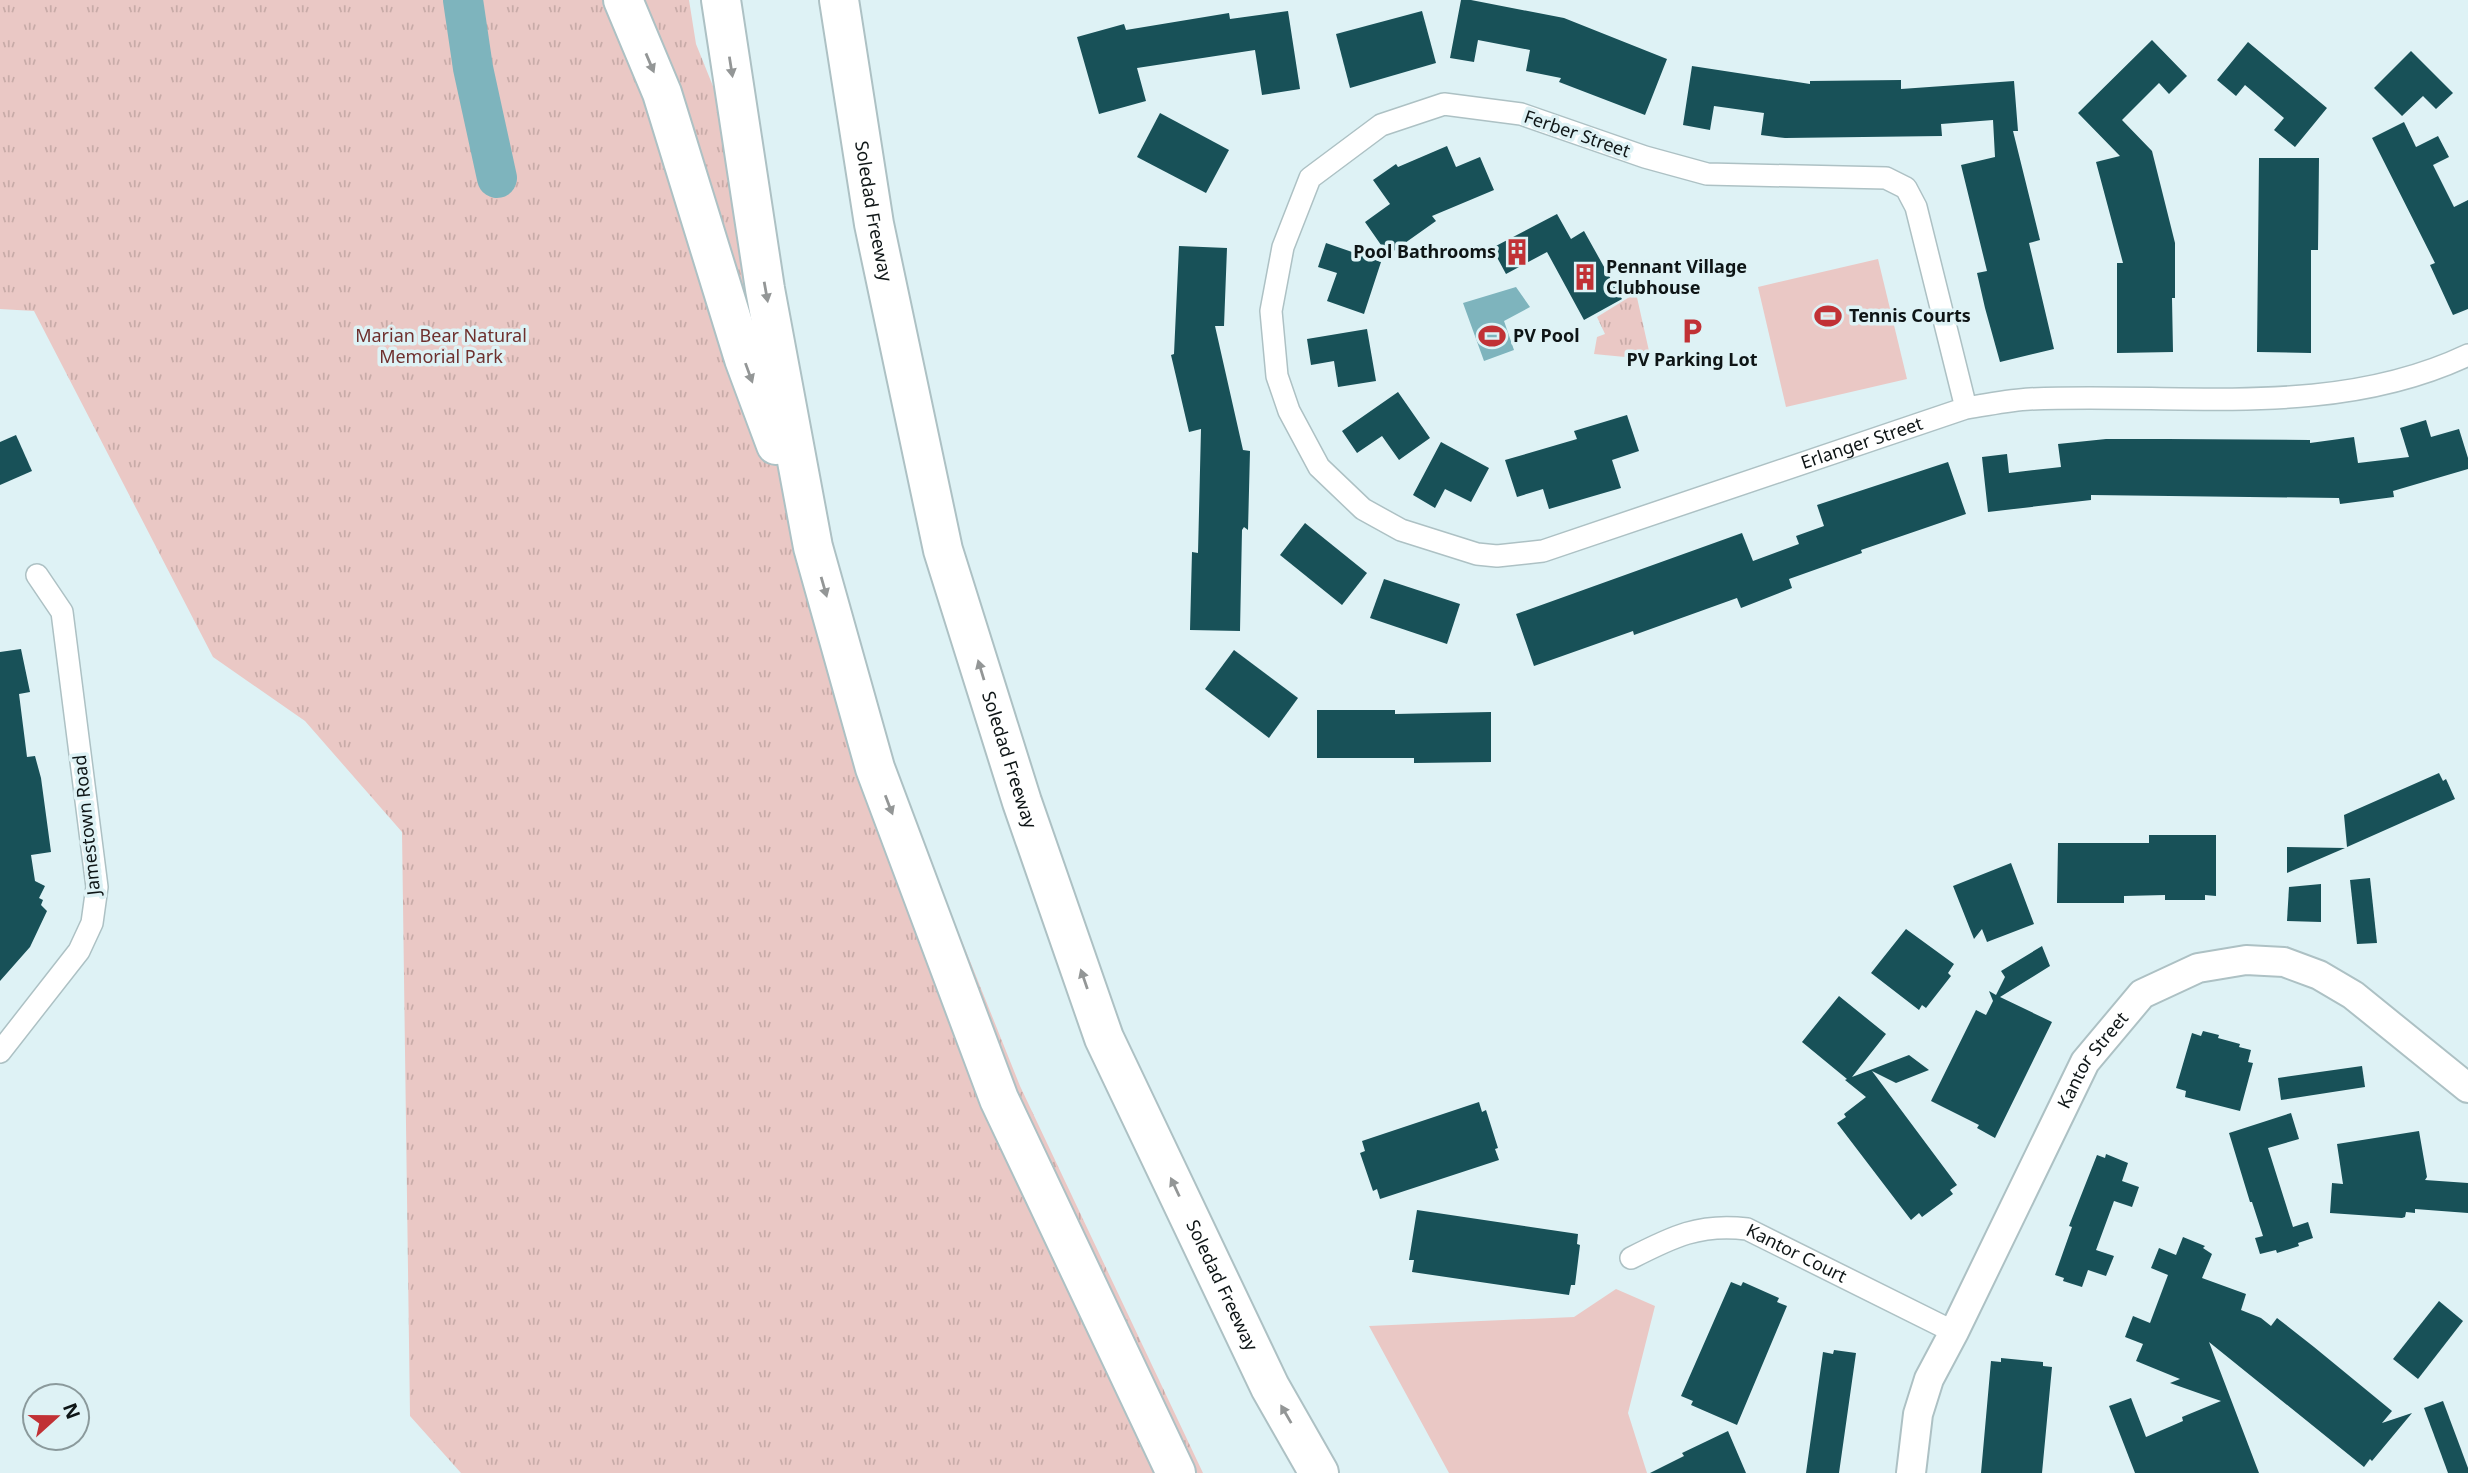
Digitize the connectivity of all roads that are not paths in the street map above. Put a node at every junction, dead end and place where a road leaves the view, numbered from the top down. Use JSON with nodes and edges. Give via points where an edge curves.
{"nodes":[{"id":1,"x":623,"y":0,"type":"edge"},
{"id":2,"x":720,"y":0,"type":"edge"},
{"id":3,"x":839,"y":0,"type":"edge"},
{"id":4,"x":859,"y":0,"type":"edge"},
{"id":5,"x":874,"y":224,"type":"junction"},
{"id":6,"x":2468,"y":355,"type":"edge"},
{"id":7,"x":1966,"y":408,"type":"junction"},
{"id":8,"x":1303,"y":440,"type":"joint"},
{"id":9,"x":813,"y":547,"type":"junction"},
{"id":10,"x":37,"y":575,"type":"dead end"},
{"id":11,"x":0,"y":1052,"type":"edge"},
{"id":12,"x":2468,"y":1088,"type":"edge"},
{"id":13,"x":1631,"y":1258,"type":"dead end"},
{"id":14,"x":1954,"y":1332,"type":"junction"},
{"id":15,"x":1176,"y":1473,"type":"edge"},
{"id":16,"x":1319,"y":1473,"type":"edge"},
{"id":17,"x":1911,"y":1473,"type":"edge"}],
"edges":[{"from":1,"to":9,"type":"highway","one_way":true,"via":[[662,93],[744,359]]},
{"from":2,"to":9,"type":"highway","one_way":true,"via":[[765,289]]},
{"from":3,"to":5,"type":"highway","name":"Soledad Freeway"},
{"from":4,"to":5,"type":"highway"},
{"from":16,"to":5,"type":"highway","name":"Soledad Freeway","one_way":true,"via":[[1270,1387],[1104,1038],[1022,802],[943,550]]},
{"from":6,"to":7,"type":"street","name":"Erlanger Street","via":[[2387,384],[2314,397],[2028,399]]},
{"from":7,"to":8,"type":"street","name":"Erlanger Street","via":[[1543,551],[1497,556],[1401,530],[1363,509],[1319,467]]},
{"from":7,"to":8,"type":"street","name":"Ferber Street","via":[[1916,207],[1906,188],[1886,178],[1707,174],[1521,114],[1444,104],[1381,125],[1310,178],[1283,247],[1271,311],[1277,376]]},
{"from":9,"to":15,"type":"highway","one_way":true,"via":[[875,768],[999,1100]]},
{"from":10,"to":11,"type":"street","name":"Jamestown Road","via":[[62,612],[97,887],[92,923],[79,951]]},
{"from":12,"to":14,"type":"street","name":"Kantor Street","via":[[2353,995],[2284,962],[2246,960],[2199,968],[2142,994],[2085,1062]]},
{"from":13,"to":14,"type":"street","name":"Kantor Court","via":[[1675,1236],[1721,1226],[1747,1229]]},
{"from":14,"to":17,"type":"street","name":"Kantor Street","via":[[1917,1414]]}]}
